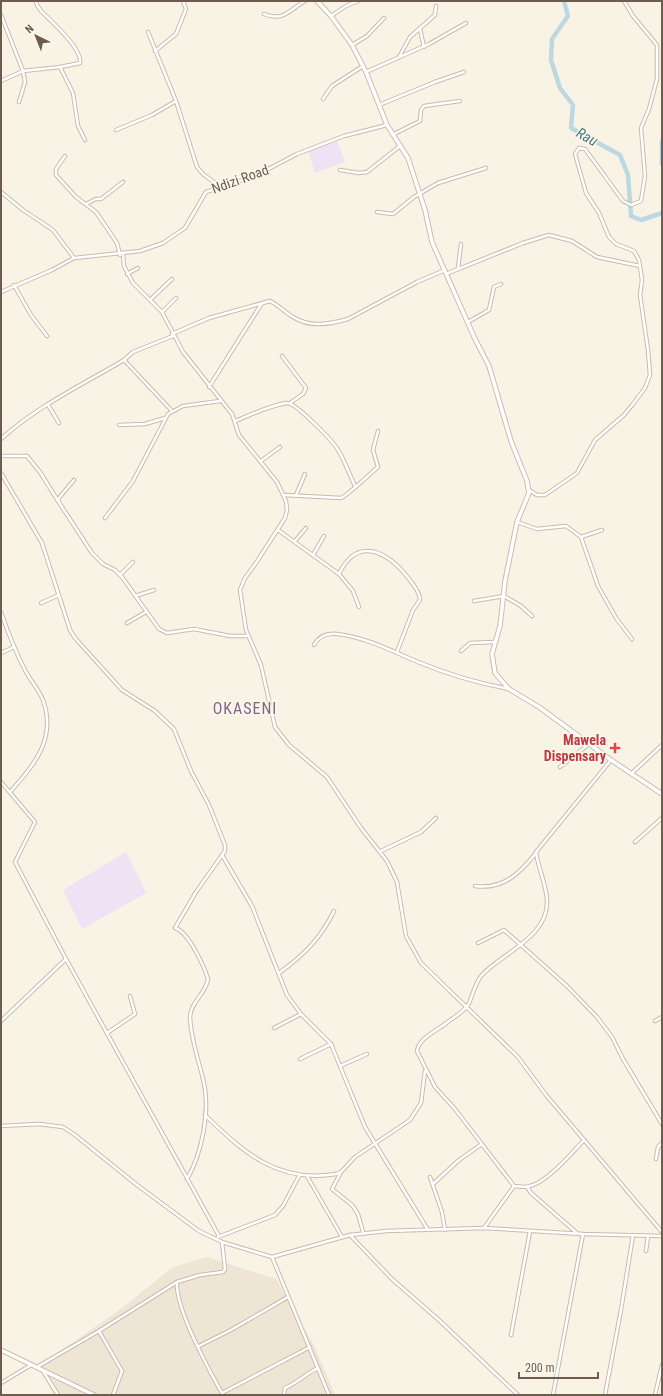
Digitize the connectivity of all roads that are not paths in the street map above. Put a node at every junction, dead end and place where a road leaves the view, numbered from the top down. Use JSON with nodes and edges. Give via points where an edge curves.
{"nodes":[{"id":1,"x":36,"y":1,"type":"edge"},
{"id":2,"x":183,"y":1,"type":"edge"},
{"id":3,"x":305,"y":1,"type":"edge"},
{"id":4,"x":317,"y":1,"type":"edge"},
{"id":5,"x":358,"y":1,"type":"edge"},
{"id":6,"x":624,"y":1,"type":"edge"},
{"id":7,"x":436,"y":6,"type":"dead end"},
{"id":8,"x":264,"y":14,"type":"dead end"},
{"id":9,"x":1,"y":15,"type":"edge"},
{"id":10,"x":331,"y":16,"type":"junction"},
{"id":11,"x":384,"y":18,"type":"dead end"},
{"id":12,"x":466,"y":23,"type":"dead end"},
{"id":13,"x":420,"y":28,"type":"junction"},
{"id":14,"x":148,"y":32,"type":"dead end"},
{"id":15,"x":352,"y":45,"type":"junction"},
{"id":16,"x":424,"y":47,"type":"junction"},
{"id":17,"x":155,"y":51,"type":"junction"},
{"id":18,"x":399,"y":58,"type":"junction"},
{"id":19,"x":363,"y":66,"type":"junction"},
{"id":20,"x":60,"y":67,"type":"junction"},
{"id":21,"x":23,"y":71,"type":"junction"},
{"id":22,"x":366,"y":72,"type":"junction"},
{"id":23,"x":464,"y":72,"type":"dead end"},
{"id":24,"x":1,"y":81,"type":"edge"},
{"id":25,"x":324,"y":99,"type":"dead end"},
{"id":26,"x":176,"y":101,"type":"junction"},
{"id":27,"x":460,"y":101,"type":"dead end"},
{"id":28,"x":20,"y":102,"type":"dead end"},
{"id":29,"x":379,"y":105,"type":"junction"},
{"id":30,"x":387,"y":125,"type":"junction"},
{"id":31,"x":116,"y":130,"type":"dead end"},
{"id":32,"x":394,"y":134,"type":"junction"},
{"id":33,"x":84,"y":140,"type":"dead end"},
{"id":34,"x":400,"y":146,"type":"junction"},
{"id":35,"x":65,"y":156,"type":"dead end"},
{"id":36,"x":486,"y":168,"type":"dead end"},
{"id":37,"x":340,"y":170,"type":"dead end"},
{"id":38,"x":123,"y":182,"type":"dead end"},
{"id":39,"x":220,"y":186,"type":"junction"},
{"id":40,"x":1,"y":192,"type":"edge"},
{"id":41,"x":419,"y":194,"type":"junction"},
{"id":42,"x":86,"y":204,"type":"junction"},
{"id":43,"x":377,"y":212,"type":"dead end"},
{"id":44,"x":461,"y":244,"type":"dead end"},
{"id":45,"x":121,"y":254,"type":"junction"},
{"id":46,"x":74,"y":258,"type":"junction"},
{"id":47,"x":640,"y":266,"type":"junction"},
{"id":48,"x":138,"y":268,"type":"dead end"},
{"id":49,"x":458,"y":268,"type":"junction"},
{"id":50,"x":446,"y":272,"type":"junction"},
{"id":51,"x":127,"y":274,"type":"junction"},
{"id":52,"x":172,"y":279,"type":"dead end"},
{"id":53,"x":501,"y":284,"type":"dead end"},
{"id":54,"x":14,"y":285,"type":"junction"},
{"id":55,"x":1,"y":292,"type":"edge"},
{"id":56,"x":176,"y":298,"type":"dead end"},
{"id":57,"x":150,"y":300,"type":"junction"},
{"id":58,"x":262,"y":302,"type":"junction"},
{"id":59,"x":162,"y":312,"type":"junction"},
{"id":60,"x":467,"y":323,"type":"junction"},
{"id":61,"x":172,"y":335,"type":"junction"},
{"id":62,"x":47,"y":336,"type":"dead end"},
{"id":63,"x":282,"y":356,"type":"dead end"},
{"id":64,"x":124,"y":360,"type":"junction"},
{"id":65,"x":210,"y":387,"type":"junction"},
{"id":66,"x":220,"y":400,"type":"junction"},
{"id":67,"x":290,"y":403,"type":"junction"},
{"id":68,"x":48,"y":405,"type":"junction"},
{"id":69,"x":172,"y":411,"type":"junction"},
{"id":70,"x":166,"y":418,"type":"junction"},
{"id":71,"x":235,"y":421,"type":"junction"},
{"id":72,"x":59,"y":423,"type":"dead end"},
{"id":73,"x":119,"y":425,"type":"dead end"},
{"id":74,"x":378,"y":431,"type":"dead end"},
{"id":75,"x":1,"y":439,"type":"edge"},
{"id":76,"x":280,"y":447,"type":"dead end"},
{"id":77,"x":1,"y":456,"type":"edge"},
{"id":78,"x":261,"y":461,"type":"junction"},
{"id":79,"x":1,"y":473,"type":"edge"},
{"id":80,"x":305,"y":474,"type":"dead end"},
{"id":81,"x":74,"y":480,"type":"dead end"},
{"id":82,"x":355,"y":486,"type":"junction"},
{"id":83,"x":529,"y":490,"type":"junction"},
{"id":84,"x":285,"y":495,"type":"junction"},
{"id":85,"x":296,"y":495,"type":"junction"},
{"id":86,"x":59,"y":502,"type":"junction"},
{"id":87,"x":105,"y":518,"type":"dead end"},
{"id":88,"x":517,"y":522,"type":"junction"},
{"id":89,"x":306,"y":528,"type":"dead end"},
{"id":90,"x":278,"y":530,"type":"junction"},
{"id":91,"x":602,"y":530,"type":"dead end"},
{"id":92,"x":324,"y":536,"type":"dead end"},
{"id":93,"x":581,"y":537,"type":"junction"},
{"id":94,"x":295,"y":541,"type":"junction"},
{"id":95,"x":313,"y":555,"type":"junction"},
{"id":96,"x":133,"y":562,"type":"dead end"},
{"id":97,"x":339,"y":574,"type":"junction"},
{"id":98,"x":120,"y":575,"type":"junction"},
{"id":99,"x":154,"y":590,"type":"dead end"},
{"id":100,"x":59,"y":595,"type":"junction"},
{"id":101,"x":135,"y":596,"type":"junction"},
{"id":102,"x":504,"y":596,"type":"junction"},
{"id":103,"x":474,"y":601,"type":"dead end"},
{"id":104,"x":41,"y":603,"type":"dead end"},
{"id":105,"x":359,"y":607,"type":"dead end"},
{"id":106,"x":1,"y":612,"type":"edge"},
{"id":107,"x":146,"y":612,"type":"junction"},
{"id":108,"x":532,"y":616,"type":"dead end"},
{"id":109,"x":127,"y":623,"type":"dead end"},
{"id":110,"x":248,"y":636,"type":"junction"},
{"id":111,"x":632,"y":639,"type":"dead end"},
{"id":112,"x":495,"y":642,"type":"junction"},
{"id":113,"x":314,"y":645,"type":"dead end"},
{"id":114,"x":14,"y":647,"type":"junction"},
{"id":115,"x":461,"y":651,"type":"dead end"},
{"id":116,"x":397,"y":652,"type":"junction"},
{"id":117,"x":1,"y":653,"type":"edge"},
{"id":118,"x":509,"y":689,"type":"junction"},
{"id":119,"x":590,"y":744,"type":"junction"},
{"id":120,"x":662,"y":745,"type":"edge"},
{"id":121,"x":611,"y":760,"type":"junction"},
{"id":122,"x":560,"y":766,"type":"dead end"},
{"id":123,"x":632,"y":773,"type":"junction"},
{"id":124,"x":1,"y":782,"type":"edge"},
{"id":125,"x":10,"y":792,"type":"junction"},
{"id":126,"x":662,"y":794,"type":"edge"},
{"id":127,"x":436,"y":818,"type":"dead end"},
{"id":128,"x":662,"y":818,"type":"edge"},
{"id":129,"x":635,"y":842,"type":"dead end"},
{"id":130,"x":381,"y":851,"type":"junction"},
{"id":131,"x":536,"y":852,"type":"junction"},
{"id":132,"x":222,"y":855,"type":"junction"},
{"id":133,"x":475,"y":886,"type":"dead end"},
{"id":134,"x":334,"y":911,"type":"dead end"},
{"id":135,"x":478,"y":943,"type":"dead end"},
{"id":136,"x":520,"y":946,"type":"junction"},
{"id":137,"x":66,"y":959,"type":"junction"},
{"id":138,"x":279,"y":973,"type":"junction"},
{"id":139,"x":130,"y":996,"type":"dead end"},
{"id":140,"x":467,"y":1006,"type":"junction"},
{"id":141,"x":301,"y":1014,"type":"junction"},
{"id":142,"x":662,"y":1017,"type":"edge"},
{"id":143,"x":1,"y":1021,"type":"edge"},
{"id":144,"x":655,"y":1021,"type":"dead end"},
{"id":145,"x":274,"y":1028,"type":"dead end"},
{"id":146,"x":107,"y":1033,"type":"junction"},
{"id":147,"x":330,"y":1044,"type":"junction"},
{"id":148,"x":367,"y":1054,"type":"dead end"},
{"id":149,"x":300,"y":1059,"type":"dead end"},
{"id":150,"x":340,"y":1066,"type":"junction"},
{"id":151,"x":425,"y":1071,"type":"junction"},
{"id":152,"x":204,"y":1114,"type":"junction"},
{"id":153,"x":662,"y":1124,"type":"edge"},
{"id":154,"x":1,"y":1126,"type":"edge"},
{"id":155,"x":584,"y":1140,"type":"junction"},
{"id":156,"x":662,"y":1143,"type":"edge"},
{"id":157,"x":376,"y":1144,"type":"junction"},
{"id":158,"x":482,"y":1144,"type":"junction"},
{"id":159,"x":656,"y":1159,"type":"dead end"},
{"id":160,"x":341,"y":1172,"type":"junction"},
{"id":161,"x":299,"y":1176,"type":"junction"},
{"id":162,"x":307,"y":1176,"type":"junction"},
{"id":163,"x":430,"y":1177,"type":"dead end"},
{"id":164,"x":187,"y":1178,"type":"junction"},
{"id":165,"x":433,"y":1184,"type":"junction"},
{"id":166,"x":514,"y":1186,"type":"junction"},
{"id":167,"x":527,"y":1187,"type":"junction"},
{"id":168,"x":484,"y":1228,"type":"junction"},
{"id":169,"x":428,"y":1230,"type":"junction"},
{"id":170,"x":445,"y":1230,"type":"junction"},
{"id":171,"x":530,"y":1230,"type":"junction"},
{"id":172,"x":363,"y":1232,"type":"junction"},
{"id":173,"x":662,"y":1232,"type":"edge"},
{"id":174,"x":578,"y":1234,"type":"junction"},
{"id":175,"x":583,"y":1234,"type":"junction"},
{"id":176,"x":350,"y":1235,"type":"junction"},
{"id":177,"x":632,"y":1235,"type":"junction"},
{"id":178,"x":219,"y":1236,"type":"junction"},
{"id":179,"x":648,"y":1236,"type":"junction"},
{"id":180,"x":662,"y":1236,"type":"edge"},
{"id":181,"x":342,"y":1237,"type":"junction"},
{"id":182,"x":215,"y":1239,"type":"junction"},
{"id":183,"x":222,"y":1242,"type":"junction"},
{"id":184,"x":646,"y":1251,"type":"dead end"},
{"id":185,"x":272,"y":1257,"type":"junction"},
{"id":186,"x":177,"y":1282,"type":"junction"},
{"id":187,"x":288,"y":1297,"type":"junction"},
{"id":188,"x":99,"y":1331,"type":"junction"},
{"id":189,"x":511,"y":1335,"type":"dead end"},
{"id":190,"x":199,"y":1346,"type":"junction"},
{"id":191,"x":310,"y":1347,"type":"junction"},
{"id":192,"x":1,"y":1350,"type":"edge"},
{"id":193,"x":31,"y":1365,"type":"junction"},
{"id":194,"x":662,"y":1365,"type":"edge"},
{"id":195,"x":37,"y":1368,"type":"junction"},
{"id":196,"x":318,"y":1368,"type":"junction"},
{"id":197,"x":43,"y":1371,"type":"junction"},
{"id":198,"x":1,"y":1383,"type":"edge"},
{"id":199,"x":223,"y":1394,"type":"edge"},
{"id":200,"x":58,"y":1395,"type":"edge"},
{"id":201,"x":94,"y":1395,"type":"edge"},
{"id":202,"x":113,"y":1395,"type":"edge"},
{"id":203,"x":284,"y":1395,"type":"edge"},
{"id":204,"x":329,"y":1395,"type":"edge"},
{"id":205,"x":518,"y":1395,"type":"edge"},
{"id":206,"x":553,"y":1395,"type":"edge"},
{"id":207,"x":605,"y":1395,"type":"edge"},
{"id":208,"x":655,"y":1395,"type":"edge"}],
"edges":[{"from":1,"to":20,"type":"street","via":[[41,11],[72,43],[80,59],[80,63],[76,65]]},
{"from":2,"to":17,"type":"street","via":[[186,9],[176,34]]},
{"from":3,"to":8,"type":"street","via":[[280,17],[274,18]]},
{"from":4,"to":10,"type":"street"},
{"from":5,"to":10,"type":"street"},
{"from":6,"to":47,"type":"street","via":[[657,44],[657,79],[642,128],[645,176],[640,201],[631,205],[623,201],[585,149],[579,148],[575,154],[586,193],[599,213],[609,237],[616,244],[636,253]]},
{"from":7,"to":13,"type":"street","via":[[435,15]]},
{"from":9,"to":21,"type":"street"},
{"from":10,"to":15,"type":"street"},
{"from":11,"to":15,"type":"street","via":[[371,33]]},
{"from":12,"to":16,"type":"street"},
{"from":13,"to":16,"type":"street"},
{"from":13,"to":18,"type":"street","via":[[410,37]]},
{"from":14,"to":17,"type":"street"},
{"from":15,"to":19,"type":"street"},
{"from":16,"to":18,"type":"street"},
{"from":17,"to":26,"type":"street"},
{"from":18,"to":22,"type":"street"},
{"from":19,"to":22,"type":"street"},
{"from":19,"to":25,"type":"street","via":[[332,86]]},
{"from":20,"to":21,"type":"street"},
{"from":20,"to":33,"type":"street","via":[[73,93],[78,126]]},
{"from":21,"to":24,"type":"street"},
{"from":21,"to":28,"type":"street","via":[[25,82]]},
{"from":22,"to":29,"type":"street"},
{"from":23,"to":29,"type":"street"},
{"from":26,"to":31,"type":"street","via":[[146,118]]},
{"from":26,"to":39,"type":"street","via":[[197,167]]},
{"from":27,"to":32,"type":"street","via":[[424,106],[420,121]]},
{"from":29,"to":30,"type":"street"},
{"from":30,"to":32,"type":"street"},
{"from":30,"to":39,"type":"street","name":"Ndizi Road","via":[[344,136],[297,154],[257,176]]},
{"from":32,"to":34,"type":"street"},
{"from":34,"to":37,"type":"street","via":[[367,172]]},
{"from":34,"to":41,"type":"street","via":[[408,158]]},
{"from":35,"to":42,"type":"street","via":[[56,169],[56,175],[71,193]]},
{"from":36,"to":41,"type":"street","via":[[451,178]]},
{"from":38,"to":42,"type":"street","via":[[101,199]]},
{"from":39,"to":45,"type":"street","name":"Ndizi Road","via":[[206,192],[191,220],[175,236],[154,247]]},
{"from":40,"to":46,"type":"street","via":[[53,230]]},
{"from":41,"to":43,"type":"street","via":[[393,214]]},
{"from":41,"to":50,"type":"street","via":[[432,242]]},
{"from":42,"to":45,"type":"street","via":[[101,218]]},
{"from":44,"to":49,"type":"street"},
{"from":45,"to":46,"type":"street","name":"Ndizi Road"},
{"from":45,"to":51,"type":"street"},
{"from":46,"to":54,"type":"street","name":"Ndizi Road"},
{"from":47,"to":49,"type":"street","via":[[597,257],[572,241],[549,235]]},
{"from":47,"to":83,"type":"street","via":[[641,304],[650,365],[650,375],[645,388],[624,415],[595,440],[577,473],[544,495],[537,495]]},
{"from":48,"to":51,"type":"street"},
{"from":49,"to":50,"type":"street"},
{"from":50,"to":58,"type":"street","via":[[417,282],[338,322],[302,322],[270,301]]},
{"from":50,"to":60,"type":"street"},
{"from":51,"to":57,"type":"street"},
{"from":52,"to":57,"type":"street"},
{"from":53,"to":60,"type":"street","via":[[494,287],[489,310]]},
{"from":54,"to":55,"type":"street","name":"Ndizi Road"},
{"from":54,"to":62,"type":"street","via":[[31,315]]},
{"from":56,"to":59,"type":"street"},
{"from":57,"to":59,"type":"street"},
{"from":58,"to":61,"type":"street","via":[[209,318]]},
{"from":58,"to":65,"type":"street"},
{"from":59,"to":61,"type":"street"},
{"from":60,"to":83,"type":"street","via":[[495,381],[511,440]]},
{"from":61,"to":64,"type":"street","via":[[133,352]]},
{"from":61,"to":65,"type":"street"},
{"from":63,"to":67,"type":"street","via":[[306,388],[304,394]]},
{"from":64,"to":68,"type":"street"},
{"from":64,"to":69,"type":"street"},
{"from":65,"to":66,"type":"street"},
{"from":66,"to":69,"type":"street","via":[[183,406]]},
{"from":66,"to":71,"type":"street"},
{"from":67,"to":71,"type":"street"},
{"from":67,"to":82,"type":"street","via":[[302,411],[336,446]]},
{"from":68,"to":72,"type":"street"},
{"from":68,"to":75,"type":"street","via":[[15,426]]},
{"from":69,"to":70,"type":"street"},
{"from":70,"to":73,"type":"street","via":[[145,424]]},
{"from":70,"to":87,"type":"street","via":[[133,481]]},
{"from":71,"to":78,"type":"street","via":[[239,435]]},
{"from":74,"to":82,"type":"street","via":[[373,450],[378,467]]},
{"from":76,"to":78,"type":"street"},
{"from":77,"to":86,"type":"street","via":[[27,456]]},
{"from":78,"to":84,"type":"street","via":[[272,473]]},
{"from":79,"to":100,"type":"street","via":[[42,543]]},
{"from":80,"to":85,"type":"street"},
{"from":81,"to":86,"type":"street","via":[[60,496]]},
{"from":82,"to":85,"type":"street","via":[[342,498]]},
{"from":83,"to":88,"type":"street"},
{"from":84,"to":85,"type":"street"},
{"from":84,"to":90,"type":"street","via":[[286,514]]},
{"from":86,"to":98,"type":"street","via":[[95,556]]},
{"from":88,"to":93,"type":"street","via":[[537,529],[566,526]]},
{"from":88,"to":102,"type":"street"},
{"from":89,"to":94,"type":"street"},
{"from":90,"to":94,"type":"street"},
{"from":90,"to":110,"type":"street","via":[[240,590]]},
{"from":91,"to":93,"type":"street"},
{"from":92,"to":95,"type":"street"},
{"from":93,"to":111,"type":"street","via":[[598,586],[612,612]]},
{"from":94,"to":95,"type":"street"},
{"from":95,"to":97,"type":"street"},
{"from":96,"to":98,"type":"street"},
{"from":97,"to":105,"type":"street","via":[[353,591]]},
{"from":97,"to":116,"type":"street","via":[[353,555],[368,550],[390,559],[411,581],[420,600]]},
{"from":98,"to":101,"type":"street"},
{"from":99,"to":101,"type":"street"},
{"from":100,"to":104,"type":"street"},
{"from":100,"to":132,"type":"street","via":[[70,630],[80,646],[122,690],[155,711],[174,729],[190,771],[217,823],[225,845]]},
{"from":101,"to":107,"type":"street"},
{"from":102,"to":103,"type":"street"},
{"from":102,"to":108,"type":"street","via":[[522,606]]},
{"from":102,"to":112,"type":"street"},
{"from":106,"to":114,"type":"street"},
{"from":107,"to":109,"type":"street"},
{"from":107,"to":110,"type":"street","via":[[158,628],[167,633],[194,629],[230,636]]},
{"from":110,"to":130,"type":"street","via":[[261,665],[274,724],[279,733],[294,750],[327,777],[361,828]]},
{"from":112,"to":115,"type":"street","via":[[470,644]]},
{"from":112,"to":118,"type":"street","via":[[492,668]]},
{"from":113,"to":116,"type":"street","via":[[320,637],[336,634]]},
{"from":114,"to":117,"type":"street"},
{"from":114,"to":125,"type":"street","via":[[43,700],[47,734],[44,746]]},
{"from":116,"to":118,"type":"street","via":[[458,677]]},
{"from":118,"to":119,"type":"street"},
{"from":119,"to":121,"type":"street"},
{"from":119,"to":122,"type":"street"},
{"from":120,"to":123,"type":"street"},
{"from":121,"to":123,"type":"street"},
{"from":121,"to":131,"type":"street"},
{"from":123,"to":126,"type":"street"},
{"from":124,"to":125,"type":"street"},
{"from":125,"to":137,"type":"street","via":[[35,822],[15,862]]},
{"from":127,"to":130,"type":"street","via":[[421,832]]},
{"from":128,"to":129,"type":"street"},
{"from":130,"to":140,"type":"street","via":[[397,882],[404,928],[418,959]]},
{"from":131,"to":133,"type":"street","via":[[509,880],[492,887]]},
{"from":131,"to":136,"type":"street","via":[[545,890],[545,912],[536,930]]},
{"from":132,"to":138,"type":"street","via":[[252,906]]},
{"from":132,"to":152,"type":"street","via":[[175,928],[188,937],[208,979],[190,1016],[194,1048],[205,1089]]},
{"from":134,"to":138,"type":"street","via":[[314,944]]},
{"from":135,"to":136,"type":"street","via":[[504,930]]},
{"from":136,"to":140,"type":"street","via":[[482,975]]},
{"from":136,"to":153,"type":"street","via":[[567,986],[604,1026]]},
{"from":137,"to":143,"type":"street"},
{"from":137,"to":146,"type":"street"},
{"from":138,"to":141,"type":"street","via":[[284,990]]},
{"from":139,"to":146,"type":"street","via":[[135,1014]]},
{"from":140,"to":151,"type":"street","via":[[418,1046],[417,1051]]},
{"from":140,"to":155,"type":"street","via":[[518,1057]]},
{"from":141,"to":145,"type":"street"},
{"from":141,"to":147,"type":"street"},
{"from":142,"to":144,"type":"street"},
{"from":146,"to":164,"type":"street"},
{"from":147,"to":149,"type":"street"},
{"from":147,"to":150,"type":"street"},
{"from":148,"to":150,"type":"street"},
{"from":150,"to":157,"type":"street","via":[[360,1116]]},
{"from":151,"to":157,"type":"street","via":[[423,1095],[416,1112],[410,1120]]},
{"from":151,"to":158,"type":"street","via":[[440,1094]]},
{"from":152,"to":161,"type":"street","via":[[253,1157]]},
{"from":152,"to":164,"type":"street","via":[[200,1147]]},
{"from":154,"to":182,"type":"street","via":[[39,1124],[63,1128],[178,1217]]},
{"from":155,"to":167,"type":"street","via":[[544,1178]]},
{"from":155,"to":173,"type":"street"},
{"from":156,"to":159,"type":"street","via":[[657,1150]]},
{"from":157,"to":160,"type":"street","via":[[355,1157]]},
{"from":157,"to":169,"type":"street"},
{"from":158,"to":165,"type":"street","via":[[459,1160]]},
{"from":158,"to":166,"type":"street"},
{"from":160,"to":162,"type":"street"},
{"from":160,"to":172,"type":"street","via":[[332,1189],[358,1214]]},
{"from":161,"to":162,"type":"street"},
{"from":161,"to":178,"type":"street","via":[[283,1206],[275,1215]]},
{"from":162,"to":181,"type":"street"},
{"from":163,"to":165,"type":"street"},
{"from":164,"to":178,"type":"street"},
{"from":165,"to":170,"type":"street"},
{"from":166,"to":167,"type":"street"},
{"from":166,"to":168,"type":"street"},
{"from":167,"to":174,"type":"street"},
{"from":168,"to":170,"type":"street"},
{"from":168,"to":171,"type":"street"},
{"from":169,"to":170,"type":"street"},
{"from":169,"to":172,"type":"street"},
{"from":171,"to":174,"type":"street"},
{"from":171,"to":189,"type":"street"},
{"from":172,"to":176,"type":"street"},
{"from":174,"to":175,"type":"street"},
{"from":175,"to":177,"type":"street"},
{"from":175,"to":206,"type":"street"},
{"from":176,"to":181,"type":"street"},
{"from":176,"to":205,"type":"street","via":[[392,1279]]},
{"from":177,"to":179,"type":"street"},
{"from":177,"to":207,"type":"street"},
{"from":178,"to":182,"type":"street"},
{"from":179,"to":180,"type":"street"},
{"from":179,"to":184,"type":"street"},
{"from":181,"to":185,"type":"street"},
{"from":182,"to":183,"type":"street"},
{"from":183,"to":185,"type":"street"},
{"from":183,"to":186,"type":"street","via":[[225,1269],[223,1272]]},
{"from":185,"to":187,"type":"street"},
{"from":186,"to":188,"type":"street"},
{"from":186,"to":190,"type":"street","via":[[180,1303]]},
{"from":187,"to":190,"type":"street"},
{"from":187,"to":191,"type":"street"},
{"from":188,"to":195,"type":"street"},
{"from":188,"to":202,"type":"street","via":[[122,1371]]},
{"from":190,"to":199,"type":"street"},
{"from":191,"to":196,"type":"street"},
{"from":191,"to":199,"type":"street"},
{"from":192,"to":193,"type":"street"},
{"from":193,"to":195,"type":"street"},
{"from":193,"to":198,"type":"street"},
{"from":194,"to":208,"type":"street"},
{"from":195,"to":197,"type":"street"},
{"from":196,"to":203,"type":"street","via":[[285,1388]]},
{"from":196,"to":204,"type":"street"},
{"from":197,"to":200,"type":"street"},
{"from":197,"to":201,"type":"street"}]}
